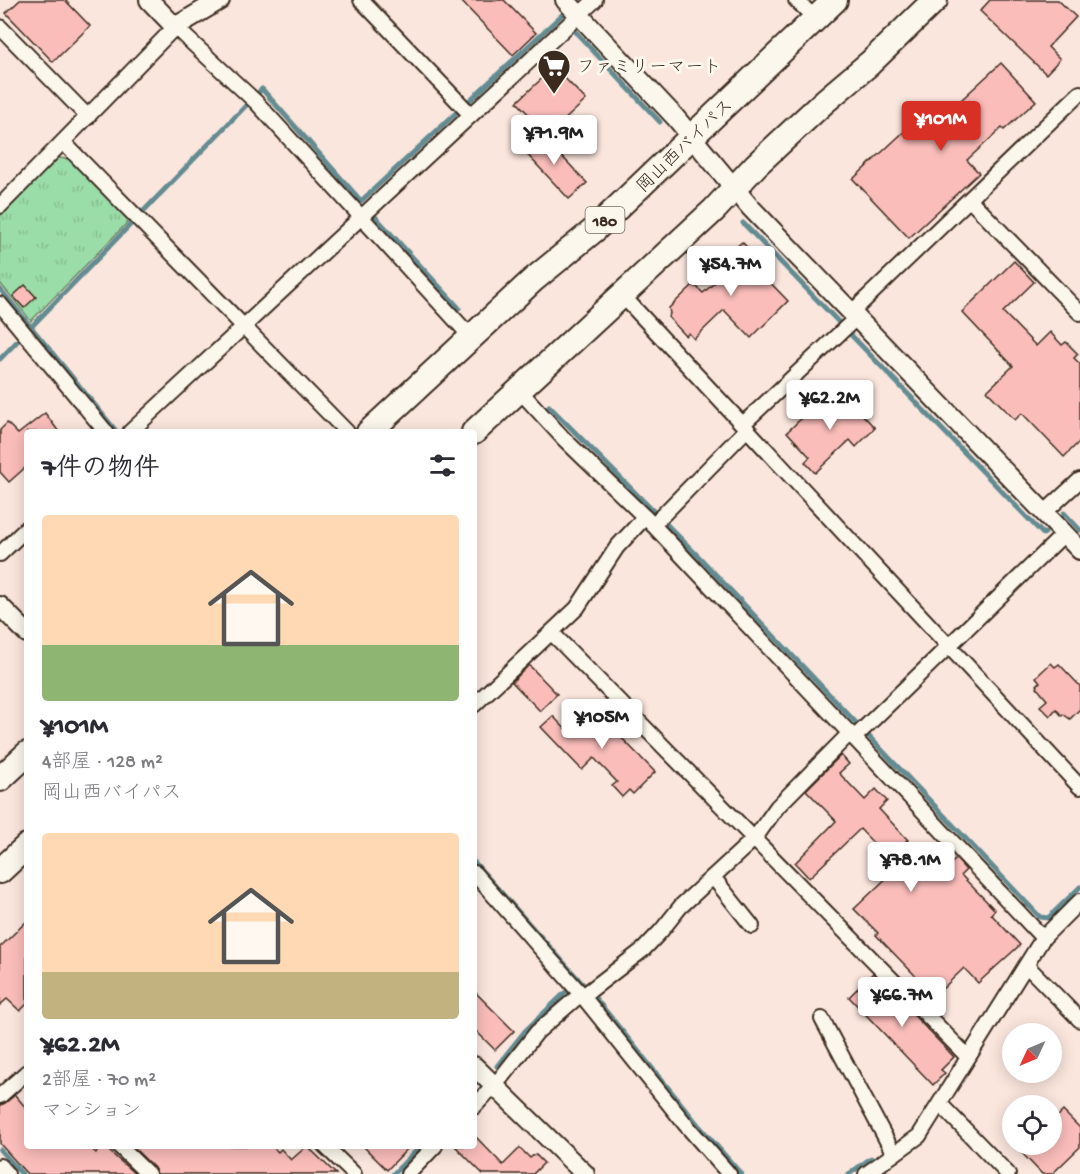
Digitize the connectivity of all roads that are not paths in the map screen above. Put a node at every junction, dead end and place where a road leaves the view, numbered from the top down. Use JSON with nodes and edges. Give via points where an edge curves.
{"nodes":[{"id":1,"x":149,"y":0,"type":"edge"},
{"id":2,"x":220,"y":0,"type":"edge"},
{"id":3,"x":361,"y":0,"type":"edge"},
{"id":4,"x":595,"y":0,"type":"edge"},
{"id":5,"x":796,"y":0,"type":"edge"},
{"id":6,"x":835,"y":0,"type":"edge"},
{"id":7,"x":935,"y":0,"type":"edge"},
{"id":8,"x":571,"y":13,"type":"edge"},
{"id":9,"x":816,"y":19,"type":"junction"},
{"id":10,"x":0,"y":27,"type":"edge"},
{"id":11,"x":175,"y":27,"type":"junction"},
{"id":12,"x":1080,"y":93,"type":"edge"},
{"id":13,"x":466,"y":109,"type":"junction"},
{"id":14,"x":88,"y":117,"type":"junction"},
{"id":15,"x":692,"y":137,"type":"junction"},
{"id":16,"x":64,"y":143,"type":"junction"},
{"id":17,"x":734,"y":188,"type":"junction"},
{"id":18,"x":970,"y":200,"type":"junction"},
{"id":19,"x":0,"y":206,"type":"edge"},
{"id":20,"x":366,"y":211,"type":"junction"},
{"id":21,"x":622,"y":295,"type":"junction"},
{"id":22,"x":0,"y":304,"type":"edge"},
{"id":23,"x":1080,"y":313,"type":"edge"},
{"id":24,"x":849,"y":322,"type":"junction"},
{"id":25,"x":243,"y":325,"type":"junction"},
{"id":26,"x":471,"y":337,"type":"junction"},
{"id":27,"x":519,"y":390,"type":"junction"},
{"id":28,"x":745,"y":426,"type":"junction"},
{"id":29,"x":104,"y":429,"type":"edge"},
{"id":30,"x":133,"y":429,"type":"edge"},
{"id":31,"x":344,"y":429,"type":"edge"},
{"id":32,"x":372,"y":429,"type":"edge"},
{"id":33,"x":477,"y":429,"type":"edge"},
{"id":34,"x":1080,"y":480,"type":"edge"},
{"id":35,"x":1044,"y":513,"type":"junction"},
{"id":36,"x":655,"y":519,"type":"junction"},
{"id":37,"x":24,"y":531,"type":"edge"},
{"id":38,"x":1064,"y":534,"type":"junction"},
{"id":39,"x":1080,"y":550,"type":"edge"},
{"id":40,"x":0,"y":554,"type":"edge"},
{"id":41,"x":0,"y":606,"type":"edge"},
{"id":42,"x":24,"y":630,"type":"edge"},
{"id":43,"x":552,"y":633,"type":"junction"},
{"id":44,"x":949,"y":647,"type":"junction"},
{"id":45,"x":477,"y":702,"type":"edge"},
{"id":46,"x":857,"y":733,"type":"junction"},
{"id":47,"x":24,"y":757,"type":"edge"},
{"id":48,"x":0,"y":779,"type":"edge"},
{"id":49,"x":1080,"y":787,"type":"edge"},
{"id":50,"x":755,"y":838,"type":"junction"},
{"id":51,"x":24,"y":849,"type":"edge"},
{"id":52,"x":0,"y":871,"type":"edge"},
{"id":53,"x":477,"y":876,"type":"edge"},
{"id":54,"x":713,"y":877,"type":"junction"},
{"id":55,"x":1080,"y":901,"type":"edge"},
{"id":56,"x":752,"y":926,"type":"dead end"},
{"id":57,"x":1043,"y":938,"type":"junction"},
{"id":58,"x":1027,"y":966,"type":"junction"},
{"id":59,"x":582,"y":991,"type":"junction"},
{"id":60,"x":822,"y":1019,"type":"dead end"},
{"id":61,"x":1080,"y":1020,"type":"edge"},
{"id":62,"x":968,"y":1057,"type":"junction"},
{"id":63,"x":477,"y":1069,"type":"edge"},
{"id":64,"x":24,"y":1075,"type":"edge"},
{"id":65,"x":494,"y":1086,"type":"junction"},
{"id":66,"x":0,"y":1096,"type":"edge"},
{"id":67,"x":477,"y":1104,"type":"edge"},
{"id":68,"x":940,"y":1104,"type":"junction"},
{"id":69,"x":122,"y":1149,"type":"edge"},
{"id":70,"x":328,"y":1149,"type":"edge"},
{"id":71,"x":432,"y":1149,"type":"edge"},
{"id":72,"x":894,"y":1154,"type":"junction"},
{"id":73,"x":0,"y":1166,"type":"edge"},
{"id":74,"x":874,"y":1168,"type":"edge"},
{"id":75,"x":7,"y":1174,"type":"edge"},
{"id":76,"x":148,"y":1174,"type":"edge"},
{"id":77,"x":354,"y":1174,"type":"edge"},
{"id":78,"x":408,"y":1174,"type":"edge"},
{"id":79,"x":585,"y":1174,"type":"edge"},
{"id":80,"x":729,"y":1174,"type":"edge"},
{"id":81,"x":1008,"y":1174,"type":"edge"}],
"edges":[{"from":1,"to":11,"type":"street"},
{"from":2,"to":11,"type":"street"},
{"from":3,"to":13,"type":"street"},
{"from":4,"to":8,"type":"street"},
{"from":5,"to":9,"type":"street"},
{"from":6,"to":9,"type":"highway","name":"岡山西バイパス","number":"180"},
{"from":7,"to":17,"type":"highway"},
{"from":8,"to":13,"type":"street"},
{"from":8,"to":15,"type":"street"},
{"from":9,"to":15,"type":"highway","name":"岡山西バイパス","number":"180"},
{"from":10,"to":14,"type":"street"},
{"from":11,"to":14,"type":"street"},
{"from":11,"to":20,"type":"street"},
{"from":12,"to":18,"type":"street"},
{"from":13,"to":20,"type":"street"},
{"from":14,"to":16,"type":"street"},
{"from":15,"to":17,"type":"street"},
{"from":15,"to":26,"type":"highway","name":"岡山西バイパス","number":"180","via":[[593,231]]},
{"from":16,"to":19,"type":"street"},
{"from":16,"to":25,"type":"street"},
{"from":17,"to":21,"type":"highway"},
{"from":17,"to":24,"type":"street"},
{"from":18,"to":23,"type":"street"},
{"from":18,"to":24,"type":"street"},
{"from":20,"to":25,"type":"street"},
{"from":20,"to":26,"type":"street"},
{"from":21,"to":27,"type":"highway"},
{"from":21,"to":28,"type":"street"},
{"from":22,"to":29,"type":"street"},
{"from":24,"to":28,"type":"street"},
{"from":24,"to":35,"type":"street"},
{"from":25,"to":30,"type":"street"},
{"from":25,"to":31,"type":"street"},
{"from":26,"to":32,"type":"highway","name":"岡山西バイパス","number":"180"},
{"from":27,"to":33,"type":"highway"},
{"from":27,"to":36,"type":"street","via":[[564,439]]},
{"from":28,"to":36,"type":"street"},
{"from":28,"to":44,"type":"street"},
{"from":34,"to":35,"type":"street"},
{"from":35,"to":38,"type":"street"},
{"from":36,"to":43,"type":"street","via":[[617,547],[577,608]]},
{"from":36,"to":46,"type":"street"},
{"from":37,"to":40,"type":"street"},
{"from":38,"to":39,"type":"street"},
{"from":38,"to":44,"type":"street"},
{"from":41,"to":42,"type":"street"},
{"from":43,"to":45,"type":"street"},
{"from":43,"to":50,"type":"street"},
{"from":44,"to":46,"type":"street"},
{"from":44,"to":49,"type":"street"},
{"from":46,"to":50,"type":"street","via":[[777,807]]},
{"from":46,"to":57,"type":"street"},
{"from":47,"to":48,"type":"highway"},
{"from":50,"to":54,"type":"street"},
{"from":50,"to":62,"type":"street"},
{"from":51,"to":52,"type":"highway"},
{"from":53,"to":59,"type":"street"},
{"from":54,"to":56,"type":"street"},
{"from":54,"to":59,"type":"street","via":[[681,906],[644,949]]},
{"from":55,"to":57,"type":"street"},
{"from":57,"to":58,"type":"street"},
{"from":58,"to":61,"type":"street"},
{"from":58,"to":62,"type":"street"},
{"from":59,"to":65,"type":"street","via":[[537,1032]]},
{"from":59,"to":80,"type":"street"},
{"from":60,"to":72,"type":"street"},
{"from":62,"to":68,"type":"street"},
{"from":63,"to":65,"type":"street"},
{"from":64,"to":66,"type":"street"},
{"from":65,"to":67,"type":"street"},
{"from":65,"to":79,"type":"street"},
{"from":68,"to":72,"type":"street","via":[[919,1136]]},
{"from":68,"to":81,"type":"street"},
{"from":69,"to":76,"type":"street"},
{"from":70,"to":77,"type":"street"},
{"from":71,"to":78,"type":"street"},
{"from":72,"to":74,"type":"street"},
{"from":73,"to":75,"type":"street"}]}
